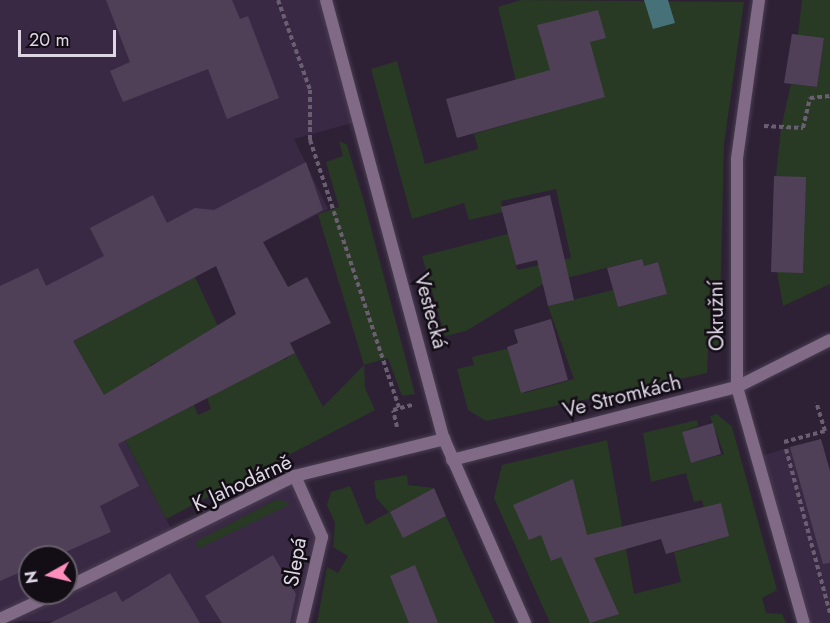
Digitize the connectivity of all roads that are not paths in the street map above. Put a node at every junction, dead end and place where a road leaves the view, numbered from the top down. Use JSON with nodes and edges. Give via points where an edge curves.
{"nodes":[{"id":1,"x":326,"y":0,"type":"edge"},
{"id":2,"x":759,"y":0,"type":"edge"},
{"id":3,"x":830,"y":340,"type":"edge"},
{"id":4,"x":737,"y":387,"type":"junction"},
{"id":5,"x":444,"y":439,"type":"junction"},
{"id":6,"x":452,"y":460,"type":"junction"},
{"id":7,"x":295,"y":476,"type":"junction"},
{"id":8,"x":78,"y":582,"type":"edge"},
{"id":9,"x":30,"y":605,"type":"edge"},
{"id":10,"x":0,"y":619,"type":"edge"},
{"id":11,"x":302,"y":623,"type":"edge"},
{"id":12,"x":525,"y":623,"type":"edge"},
{"id":13,"x":804,"y":623,"type":"edge"}],
"edges":[{"from":1,"to":5,"type":"street","name":"Vestecká"},
{"from":2,"to":4,"type":"street","name":"Okružní","via":[[742,123],[734,271]]},
{"from":3,"to":4,"type":"street","name":"Ve Stromkách"},
{"from":4,"to":6,"type":"street","name":"Ve Stromkách"},
{"from":4,"to":13,"type":"street","name":"Okružní"},
{"from":5,"to":6,"type":"street","name":"Vestecká"},
{"from":5,"to":7,"type":"street","name":"K Jahodárně"},
{"from":6,"to":12,"type":"street","name":"Vestecká"},
{"from":7,"to":8,"type":"street","name":"K Jahodárně"},
{"from":7,"to":11,"type":"street","name":"Slepá","via":[[322,537]]},
{"from":9,"to":10,"type":"street"}]}
